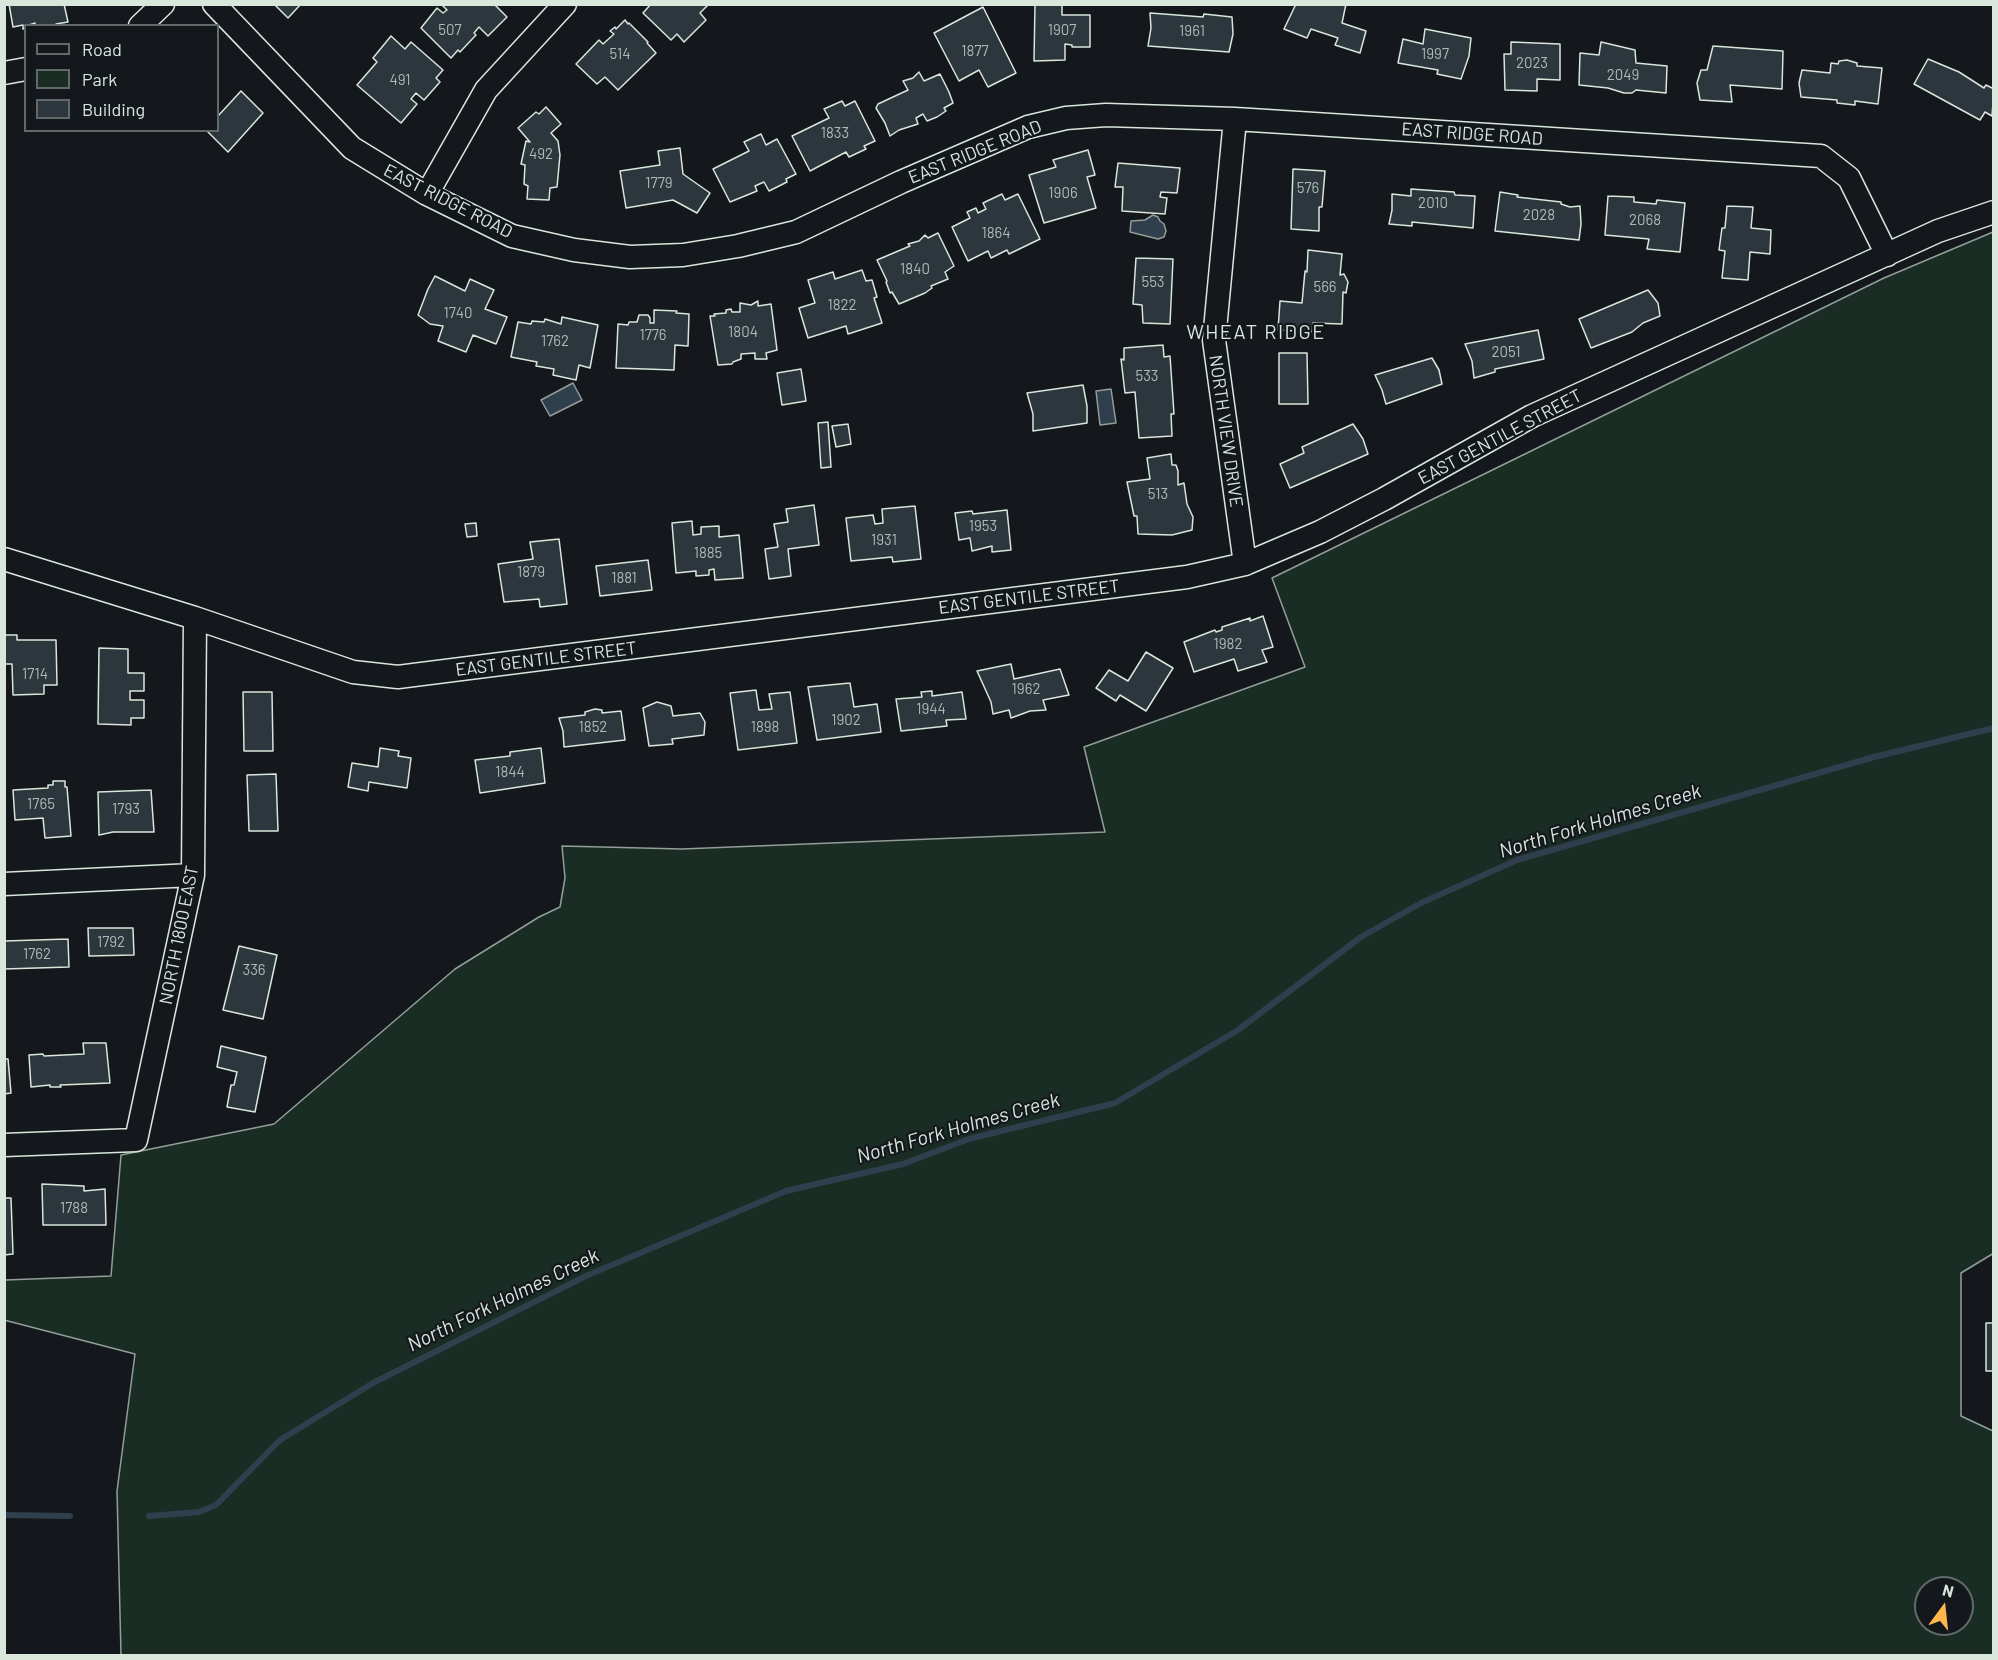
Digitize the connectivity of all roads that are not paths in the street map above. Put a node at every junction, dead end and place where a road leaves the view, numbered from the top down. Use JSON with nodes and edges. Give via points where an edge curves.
{"nodes":[{"id":1,"x":163,"y":4,"type":"edge"},
{"id":2,"x":214,"y":4,"type":"edge"},
{"id":3,"x":565,"y":4,"type":"edge"},
{"id":4,"x":142,"y":24,"type":"edge"},
{"id":5,"x":24,"y":69,"type":"edge"},
{"id":6,"x":4,"y":73,"type":"edge"},
{"id":7,"x":1235,"y":119,"type":"junction"},
{"id":8,"x":427,"y":194,"type":"junction"},
{"id":9,"x":1994,"y":212,"type":"edge"},
{"id":10,"x":1887,"y":255,"type":"junction"},
{"id":11,"x":4,"y":559,"type":"edge"},
{"id":12,"x":1245,"y":564,"type":"junction"},
{"id":13,"x":195,"y":618,"type":"junction"},
{"id":14,"x":193,"y":875,"type":"junction"},
{"id":15,"x":4,"y":884,"type":"edge"},
{"id":16,"x":4,"y":1145,"type":"edge"}],
"edges":[{"from":1,"to":4,"type":"street"},
{"from":2,"to":8,"type":"street","name":"EAST RIDGE ROAD","via":[[352,148]]},
{"from":3,"to":8,"type":"street","via":[[486,90]]},
{"from":5,"to":6,"type":"street"},
{"from":7,"to":8,"type":"street","name":"EAST RIDGE ROAD","via":[[1106,115],[1066,118],[1028,127],[796,232],[683,255],[630,257],[512,236]]},
{"from":7,"to":10,"type":"street","name":"EAST RIDGE ROAD","via":[[1821,156],[1849,178]]},
{"from":7,"to":12,"type":"street","name":"NORTH VIEW DRIVE","via":[[1214,340]]},
{"from":9,"to":10,"type":"street","name":"EAST GENTILE STREET","via":[[1938,231]]},
{"from":10,"to":12,"type":"street","name":"EAST GENTILE STREET","via":[[1532,416],[1320,532]]},
{"from":11,"to":13,"type":"street","name":"EAST GENTILE STREET"},
{"from":12,"to":13,"type":"street","name":"EAST GENTILE STREET","via":[[1187,577],[398,677],[353,672]]},
{"from":13,"to":14,"type":"street","name":"NORTH 1800 EAST"},
{"from":14,"to":15,"type":"street"},
{"from":14,"to":16,"type":"street","name":"NORTH 1800 EAST","via":[[136,1140]]}]}
